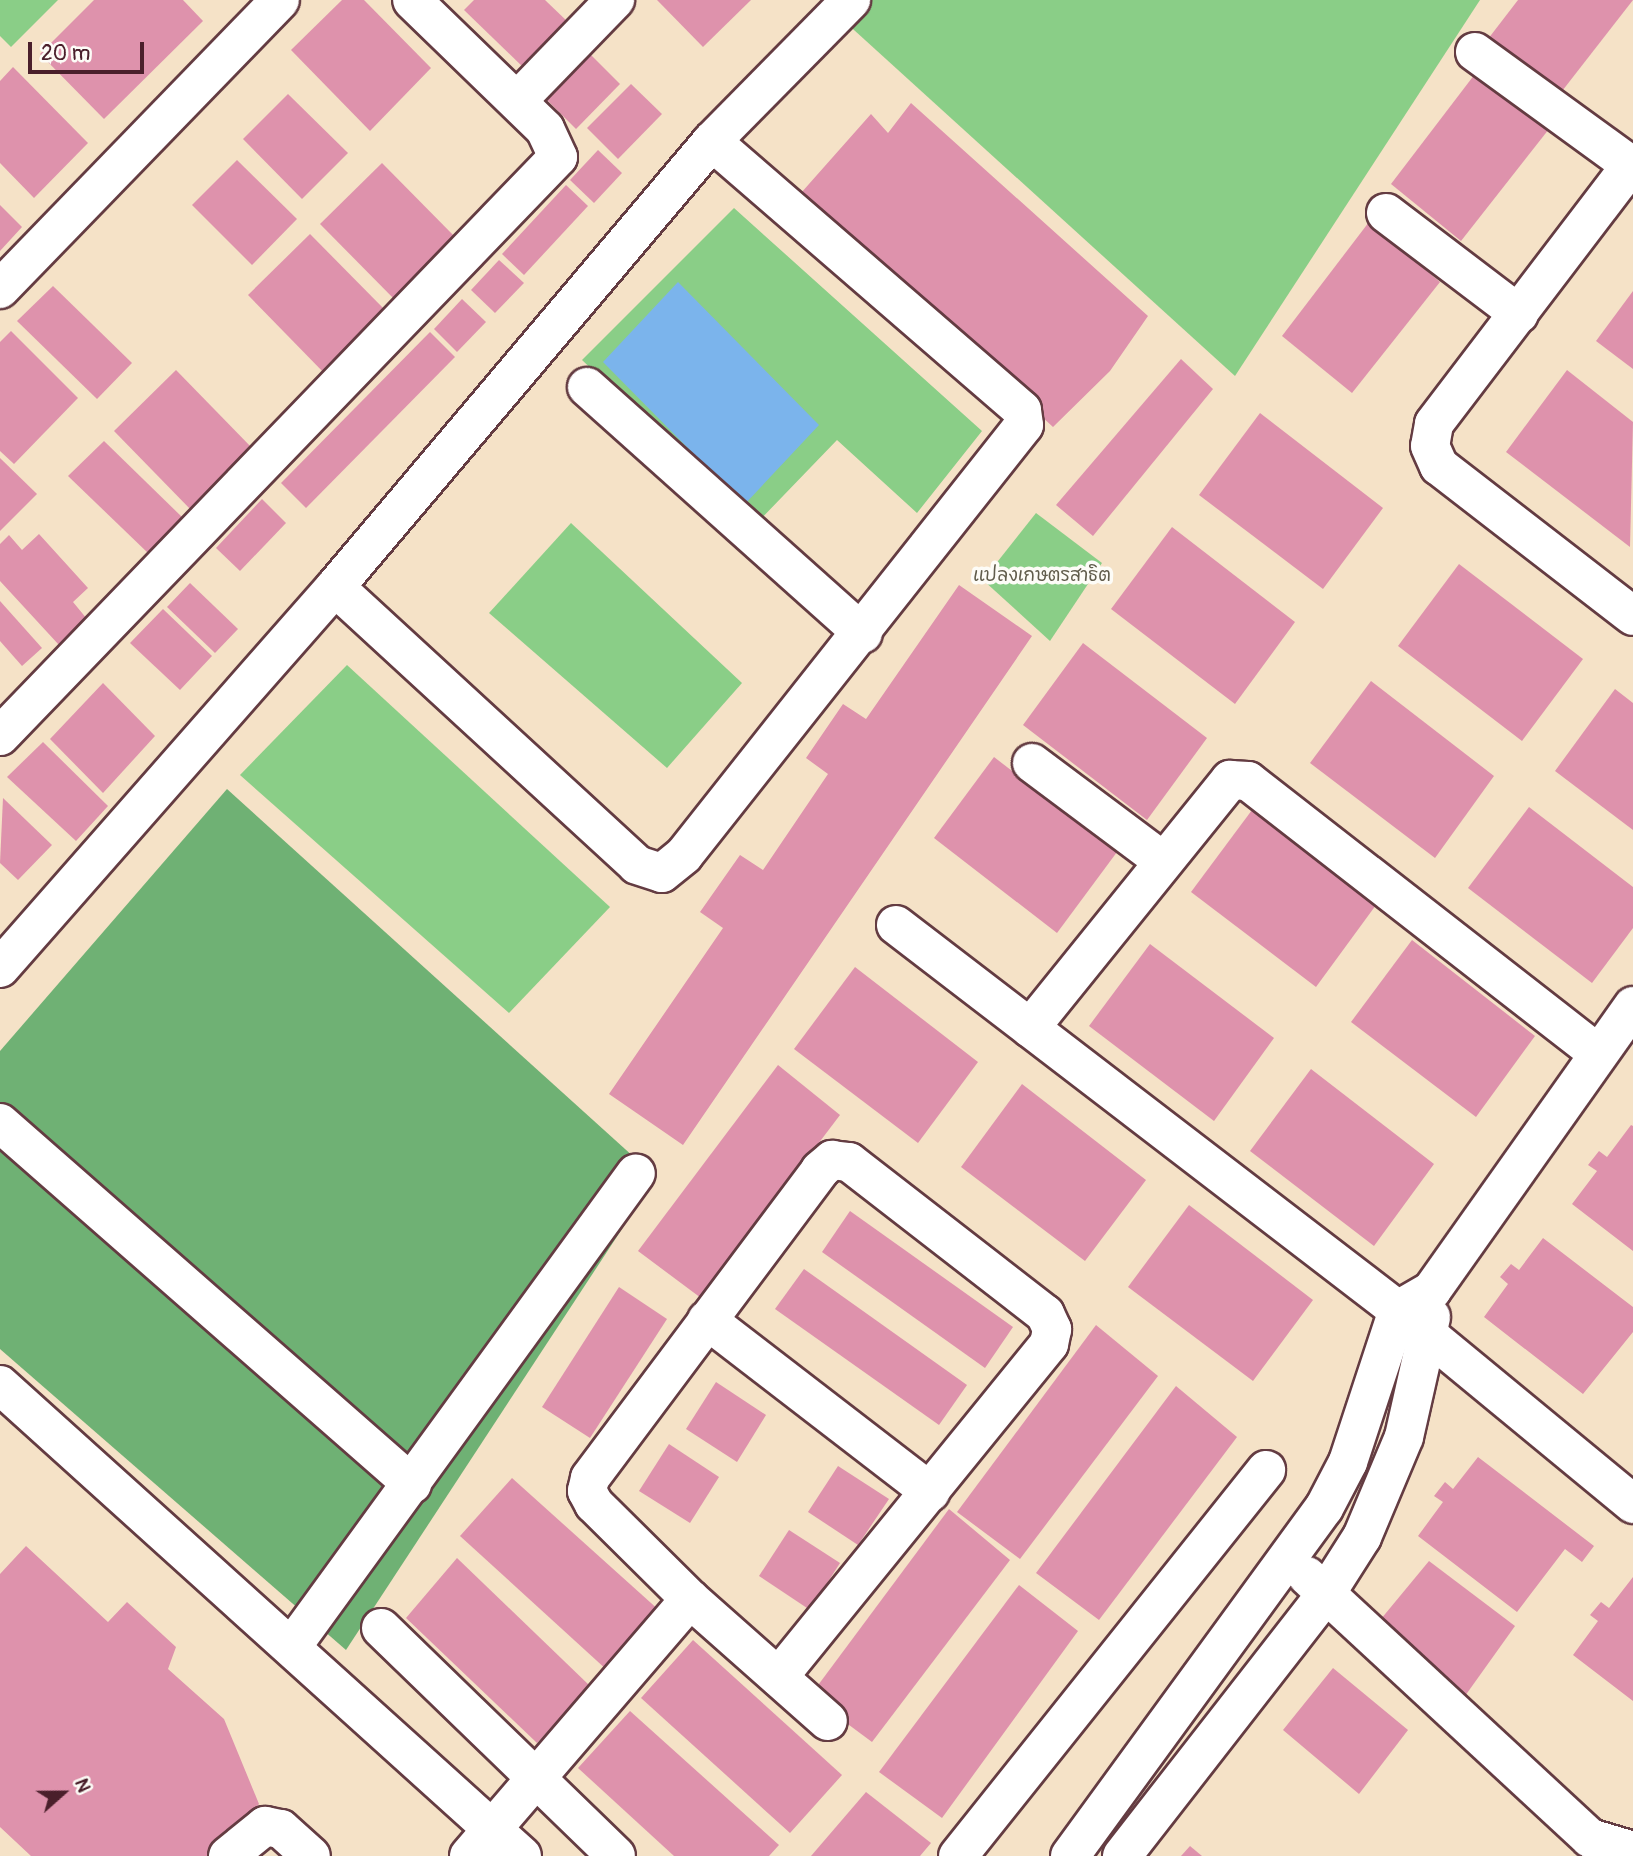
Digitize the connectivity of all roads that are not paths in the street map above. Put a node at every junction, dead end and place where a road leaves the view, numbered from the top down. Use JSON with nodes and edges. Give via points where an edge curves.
{"nodes":[{"id":1,"x":280,"y":0,"type":"edge"},
{"id":2,"x":412,"y":0,"type":"edge"},
{"id":3,"x":615,"y":0,"type":"edge"},
{"id":4,"x":851,"y":0,"type":"edge"},
{"id":5,"x":1475,"y":52,"type":"dead end"},
{"id":6,"x":517,"y":100,"type":"junction"},
{"id":7,"x":712,"y":141,"type":"junction"},
{"id":8,"x":1632,"y":166,"type":"edge"},
{"id":9,"x":1386,"y":213,"type":"dead end"},
{"id":10,"x":0,"y":289,"type":"edge"},
{"id":11,"x":1519,"y":314,"type":"junction"},
{"id":12,"x":587,"y":387,"type":"dead end"},
{"id":13,"x":335,"y":587,"type":"junction"},
{"id":14,"x":1633,"y":616,"type":"edge"},
{"id":15,"x":863,"y":634,"type":"junction"},
{"id":16,"x":0,"y":736,"type":"edge"},
{"id":17,"x":1032,"y":763,"type":"dead end"},
{"id":18,"x":1163,"y":861,"type":"junction"},
{"id":19,"x":896,"y":925,"type":"dead end"},
{"id":20,"x":0,"y":968,"type":"edge"},
{"id":21,"x":1633,"y":1006,"type":"edge"},
{"id":22,"x":1030,"y":1028,"type":"junction"},
{"id":23,"x":1598,"y":1053,"type":"junction"},
{"id":24,"x":0,"y":1123,"type":"edge"},
{"id":25,"x":636,"y":1173,"type":"dead end"},
{"id":26,"x":1432,"y":1290,"type":"junction"},
{"id":27,"x":1398,"y":1310,"type":"junction"},
{"id":28,"x":707,"y":1320,"type":"junction"},
{"id":29,"x":1431,"y":1340,"type":"junction"},
{"id":30,"x":0,"y":1385,"type":"edge"},
{"id":31,"x":1266,"y":1470,"type":"dead end"},
{"id":32,"x":412,"y":1484,"type":"junction"},
{"id":33,"x":1628,"y":1489,"type":"edge"},
{"id":34,"x":930,"y":1492,"type":"junction"},
{"id":35,"x":1291,"y":1559,"type":"junction"},
{"id":36,"x":1325,"y":1595,"type":"junction"},
{"id":37,"x":690,"y":1599,"type":"junction"},
{"id":38,"x":380,"y":1628,"type":"dead end"},
{"id":39,"x":293,"y":1645,"type":"junction"},
{"id":40,"x":778,"y":1678,"type":"junction"},
{"id":41,"x":828,"y":1721,"type":"dead end"},
{"id":42,"x":533,"y":1776,"type":"junction"},
{"id":43,"x":1118,"y":1791,"type":"junction"},
{"id":44,"x":1151,"y":1817,"type":"junction"},
{"id":45,"x":495,"y":1848,"type":"edge"},
{"id":46,"x":1633,"y":1852,"type":"edge"},
{"id":47,"x":228,"y":1856,"type":"edge"},
{"id":48,"x":311,"y":1856,"type":"edge"},
{"id":49,"x":616,"y":1856,"type":"edge"},
{"id":50,"x":958,"y":1856,"type":"edge"},
{"id":51,"x":1070,"y":1856,"type":"edge"},
{"id":52,"x":1122,"y":1856,"type":"edge"}],
"edges":[{"from":1,"to":10,"type":"street"},
{"from":2,"to":6,"type":"street"},
{"from":3,"to":6,"type":"street"},
{"from":4,"to":7,"type":"street"},
{"from":5,"to":8,"type":"street"},
{"from":6,"to":16,"type":"street","via":[[559,147],[550,168]]},
{"from":7,"to":13,"type":"street"},
{"from":7,"to":15,"type":"street","via":[[1022,410],[1019,439]]},
{"from":8,"to":11,"type":"street"},
{"from":9,"to":11,"type":"street"},
{"from":11,"to":14,"type":"street","via":[[1434,424],[1430,446],[1439,466]]},
{"from":12,"to":15,"type":"street"},
{"from":13,"to":15,"type":"street","via":[[637,865],[662,873],[684,855]]},
{"from":13,"to":20,"type":"street"},
{"from":17,"to":18,"type":"street"},
{"from":18,"to":22,"type":"street"},
{"from":18,"to":23,"type":"street","via":[[1230,780],[1248,781]]},
{"from":19,"to":22,"type":"street"},
{"from":21,"to":23,"type":"street"},
{"from":22,"to":27,"type":"street"},
{"from":23,"to":26,"type":"street"},
{"from":24,"to":32,"type":"street"},
{"from":25,"to":32,"type":"street"},
{"from":26,"to":27,"type":"street"},
{"from":26,"to":29,"type":"street"},
{"from":27,"to":29,"type":"street"},
{"from":27,"to":35,"type":"street","via":[[1348,1462]]},
{"from":28,"to":34,"type":"street"},
{"from":28,"to":34,"type":"street","via":[[820,1170],[832,1160],[863,1168],[1045,1314],[1052,1329],[1049,1344]]},
{"from":28,"to":37,"type":"street","via":[[587,1491]]},
{"from":29,"to":33,"type":"street"},
{"from":29,"to":36,"type":"street","via":[[1385,1488]]},
{"from":30,"to":39,"type":"street"},
{"from":31,"to":50,"type":"street"},
{"from":32,"to":39,"type":"street"},
{"from":34,"to":40,"type":"street"},
{"from":35,"to":36,"type":"street"},
{"from":35,"to":43,"type":"street"},
{"from":36,"to":44,"type":"street"},
{"from":36,"to":46,"type":"street","via":[[1590,1838]]},
{"from":37,"to":40,"type":"street"},
{"from":37,"to":42,"type":"street"},
{"from":38,"to":42,"type":"street"},
{"from":39,"to":45,"type":"street"},
{"from":40,"to":41,"type":"street"},
{"from":42,"to":45,"type":"street"},
{"from":42,"to":49,"type":"street"},
{"from":43,"to":44,"type":"street"},
{"from":43,"to":51,"type":"street"},
{"from":44,"to":52,"type":"street"},
{"from":47,"to":48,"type":"street","via":[[265,1826],[281,1829]]}]}
